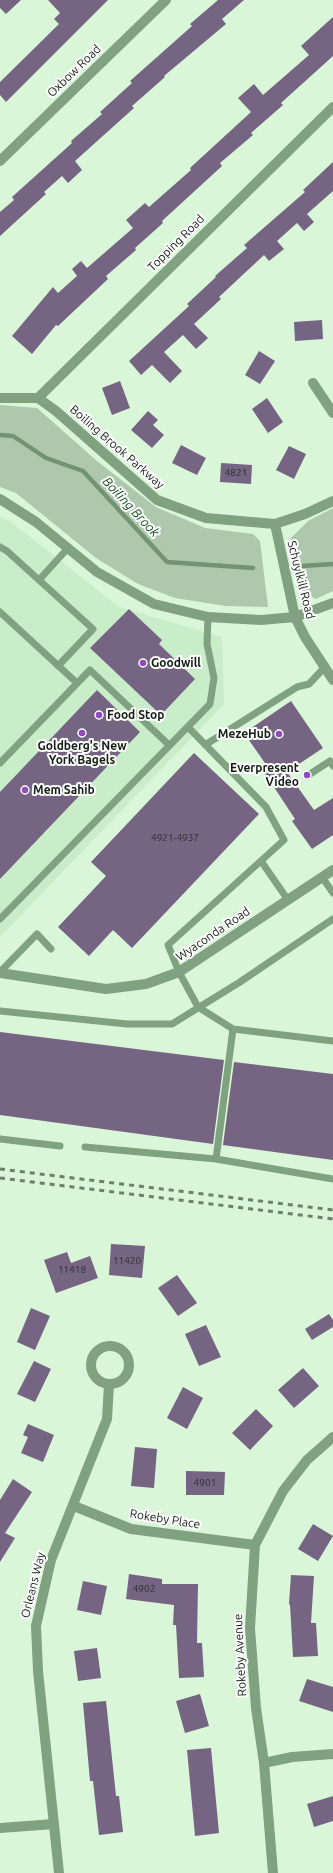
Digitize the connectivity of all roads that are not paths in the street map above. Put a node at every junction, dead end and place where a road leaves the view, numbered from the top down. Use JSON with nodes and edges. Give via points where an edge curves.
{"nodes":[{"id":1,"x":166,"y":0,"type":"edge"},
{"id":2,"x":333,"y":107,"type":"edge"},
{"id":3,"x":0,"y":161,"type":"edge"},
{"id":4,"x":313,"y":383,"type":"dead end"},
{"id":5,"x":0,"y":398,"type":"edge"},
{"id":6,"x":38,"y":398,"type":"junction"},
{"id":7,"x":333,"y":412,"type":"edge"},
{"id":8,"x":0,"y":499,"type":"edge"},
{"id":9,"x":333,"y":501,"type":"edge"},
{"id":10,"x":275,"y":524,"type":"junction"},
{"id":11,"x":0,"y":547,"type":"edge"},
{"id":12,"x":68,"y":548,"type":"junction"},
{"id":13,"x":39,"y":580,"type":"junction"},
{"id":14,"x":333,"y":603,"type":"edge"},
{"id":15,"x":0,"y":612,"type":"edge"},
{"id":16,"x":208,"y":617,"type":"junction"},
{"id":17,"x":295,"y":617,"type":"junction"},
{"id":18,"x":58,"y":666,"type":"junction"},
{"id":19,"x":325,"y":668,"type":"junction"},
{"id":20,"x":333,"y":680,"type":"edge"},
{"id":21,"x":77,"y":683,"type":"junction"},
{"id":22,"x":188,"y":727,"type":"junction"},
{"id":23,"x":169,"y":745,"type":"junction"},
{"id":24,"x":205,"y":745,"type":"junction"},
{"id":25,"x":0,"y":763,"type":"edge"},
{"id":26,"x":333,"y":766,"type":"edge"},
{"id":27,"x":307,"y":776,"type":"dead end"},
{"id":28,"x":262,"y":861,"type":"junction"},
{"id":29,"x":333,"y":870,"type":"edge"},
{"id":30,"x":322,"y":877,"type":"junction"},
{"id":31,"x":333,"y":893,"type":"edge"},
{"id":32,"x":288,"y":900,"type":"junction"},
{"id":33,"x":0,"y":919,"type":"edge"},
{"id":34,"x":333,"y":919,"type":"edge"},
{"id":35,"x":51,"y":949,"type":"dead end"},
{"id":36,"x":0,"y":972,"type":"edge"},
{"id":37,"x":180,"y":972,"type":"junction"},
{"id":38,"x":198,"y":1007,"type":"junction"},
{"id":39,"x":0,"y":1011,"type":"edge"},
{"id":40,"x":233,"y":1029,"type":"junction"},
{"id":41,"x":333,"y":1041,"type":"edge"},
{"id":42,"x":0,"y":1139,"type":"edge"},
{"id":43,"x":60,"y":1146,"type":"dead end"},
{"id":44,"x":85,"y":1146,"type":"dead end"},
{"id":45,"x":216,"y":1159,"type":"junction"},
{"id":46,"x":333,"y":1179,"type":"edge"},
{"id":47,"x":109,"y":1384,"type":"dead end"},
{"id":48,"x":333,"y":1437,"type":"edge"},
{"id":49,"x":74,"y":1506,"type":"junction"},
{"id":50,"x":255,"y":1545,"type":"junction"},
{"id":51,"x":333,"y":1754,"type":"edge"},
{"id":52,"x":264,"y":1763,"type":"junction"},
{"id":53,"x":54,"y":1824,"type":"junction"},
{"id":54,"x":0,"y":1828,"type":"edge"},
{"id":55,"x":59,"y":1873,"type":"edge"},
{"id":56,"x":273,"y":1873,"type":"edge"}],
"edges":[{"from":1,"to":3,"type":"street","name":"Oxbow Road"},
{"from":2,"to":6,"type":"street","name":"Topping Road"},
{"from":4,"to":7,"type":"street"},
{"from":5,"to":6,"type":"street"},
{"from":6,"to":10,"type":"street","name":"Boiling Brook Parkway","via":[[56,410],[157,500],[206,518]]},
{"from":8,"to":12,"type":"street","via":[[36,522]]},
{"from":9,"to":10,"type":"street","name":"Boiling Brook Parkway"},
{"from":10,"to":17,"type":"street","name":"Schuylkill Road"},
{"from":11,"to":13,"type":"lane"},
{"from":12,"to":13,"type":"lane"},
{"from":12,"to":16,"type":"street","via":[[97,572],[154,604]]},
{"from":13,"to":18,"type":"lane","via":[[93,629]]},
{"from":14,"to":17,"type":"street"},
{"from":15,"to":18,"type":"lane"},
{"from":16,"to":17,"type":"street","via":[[261,620]]},
{"from":16,"to":22,"type":"lane","via":[[207,644],[214,678],[210,704]]},
{"from":17,"to":19,"type":"street","name":"Schuylkill Road"},
{"from":18,"to":21,"type":"lane"},
{"from":19,"to":20,"type":"street","name":"Schuylkill Road"},
{"from":19,"to":24,"type":"lane","via":[[309,684],[297,687]]},
{"from":21,"to":23,"type":"lane","via":[[90,670]]},
{"from":21,"to":25,"type":"lane"},
{"from":22,"to":23,"type":"lane"},
{"from":22,"to":24,"type":"lane"},
{"from":23,"to":33,"type":"lane"},
{"from":24,"to":28,"type":"lane","via":[[266,807],[284,840]]},
{"from":26,"to":27,"type":"lane","via":[[330,761]]},
{"from":28,"to":32,"type":"lane"},
{"from":28,"to":37,"type":"lane","via":[[168,946]]},
{"from":29,"to":30,"type":"street","name":"Wyaconda Road"},
{"from":30,"to":31,"type":"lane"},
{"from":30,"to":32,"type":"street","name":"Wyaconda Road"},
{"from":32,"to":37,"type":"street","name":"Wyaconda Road"},
{"from":34,"to":38,"type":"lane"},
{"from":35,"to":36,"type":"lane","via":[[37,934]]},
{"from":36,"to":37,"type":"street","name":"Wyaconda Road","via":[[106,989],[146,984]]},
{"from":37,"to":38,"type":"lane"},
{"from":38,"to":39,"type":"lane","via":[[172,1024],[127,1024]]},
{"from":38,"to":40,"type":"lane"},
{"from":40,"to":41,"type":"lane"},
{"from":40,"to":45,"type":"lane"},
{"from":42,"to":43,"type":"lane"},
{"from":44,"to":45,"type":"lane"},
{"from":45,"to":46,"type":"lane"},
{"from":47,"to":49,"type":"street","name":"Orleans Way","via":[[108,1419]]},
{"from":48,"to":50,"type":"street","name":"Rokeby Avenue","via":[[307,1460],[284,1491]]},
{"from":49,"to":50,"type":"street","name":"Rokeby Place","via":[[131,1529]]},
{"from":49,"to":53,"type":"street","name":"Orleans Way","via":[[51,1560],[36,1626],[38,1671]]},
{"from":50,"to":52,"type":"street","name":"Rokeby Avenue","via":[[250,1628],[256,1708]]},
{"from":51,"to":52,"type":"street","via":[[292,1757]]},
{"from":52,"to":56,"type":"street","name":"Rokeby Avenue"},
{"from":53,"to":54,"type":"street"},
{"from":53,"to":55,"type":"street","name":"Orleans Way"}]}
